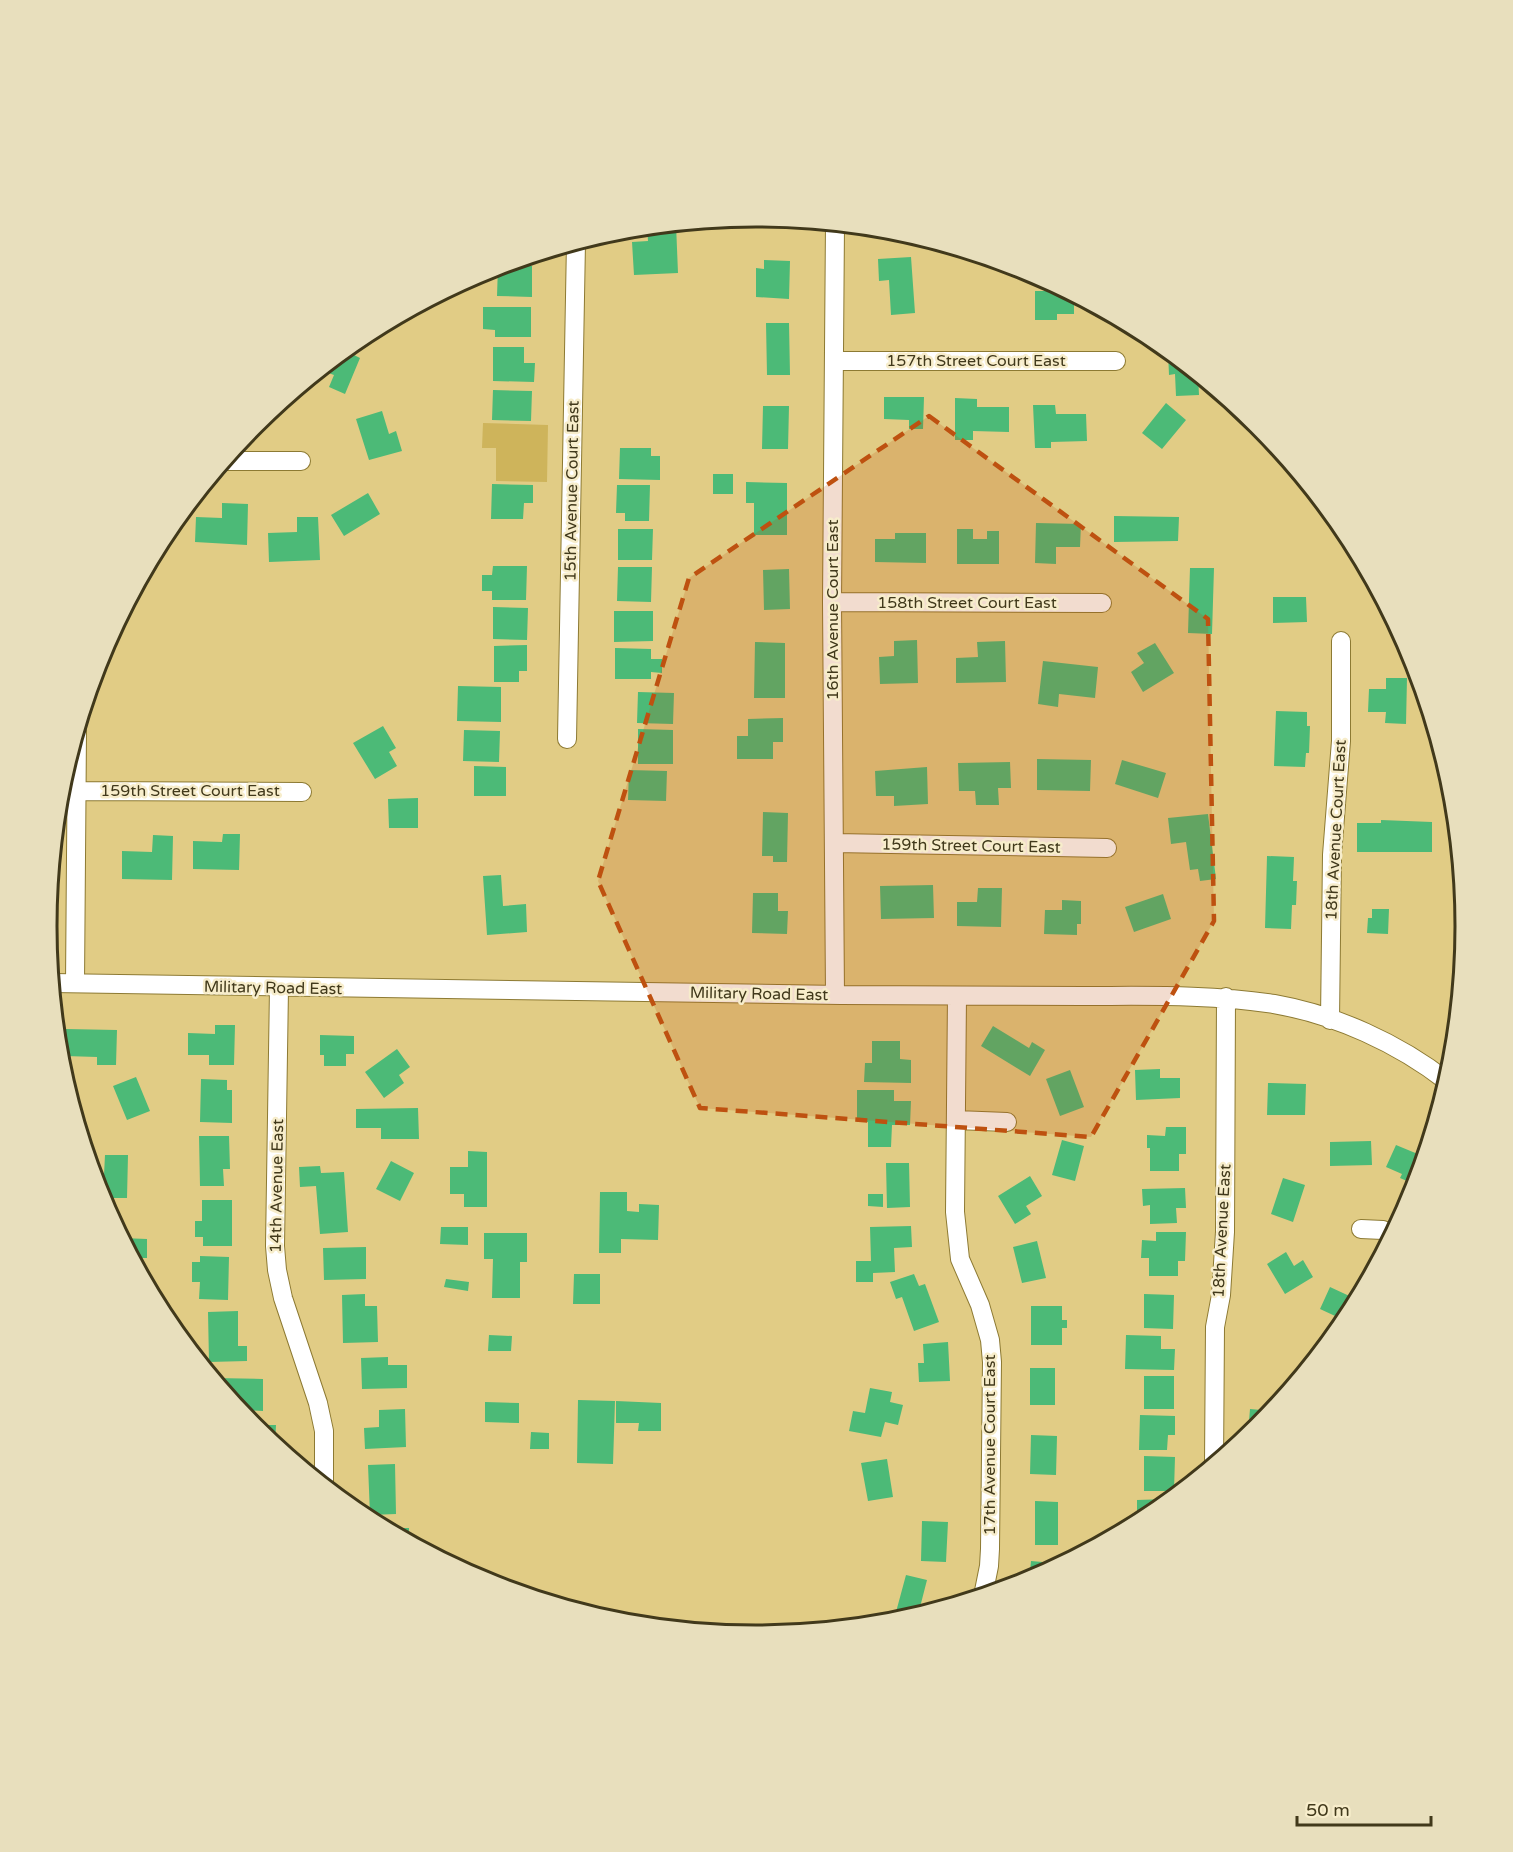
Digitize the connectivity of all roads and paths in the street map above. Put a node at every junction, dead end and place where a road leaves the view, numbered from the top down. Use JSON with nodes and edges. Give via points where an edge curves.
{"nodes":[{"id":1,"x":835,"y":231,"type":"edge"},
{"id":2,"x":576,"y":250,"type":"edge"},
{"id":3,"x":835,"y":361,"type":"junction"},
{"id":4,"x":1116,"y":361,"type":"dead end"},
{"id":5,"x":235,"y":461,"type":"edge"},
{"id":6,"x":301,"y":461,"type":"dead end"},
{"id":7,"x":832,"y":602,"type":"junction"},
{"id":8,"x":1102,"y":603,"type":"dead end"},
{"id":9,"x":1341,"y":641,"type":"dead end"},
{"id":10,"x":567,"y":739,"type":"dead end"},
{"id":11,"x":77,"y":761,"type":"edge"},
{"id":12,"x":77,"y":790,"type":"junction"},
{"id":13,"x":302,"y":792,"type":"dead end"},
{"id":14,"x":835,"y":843,"type":"junction"},
{"id":15,"x":1107,"y":848,"type":"dead end"},
{"id":16,"x":59,"y":983,"type":"edge"},
{"id":17,"x":75,"y":983,"type":"junction"},
{"id":18,"x":279,"y":988,"type":"junction"},
{"id":19,"x":835,"y":995,"type":"junction"},
{"id":20,"x":957,"y":996,"type":"junction"},
{"id":21,"x":1226,"y":998,"type":"junction"},
{"id":22,"x":1330,"y":1020,"type":"junction"},
{"id":23,"x":1439,"y":1076,"type":"edge"},
{"id":24,"x":956,"y":1120,"type":"junction"},
{"id":25,"x":1007,"y":1122,"type":"dead end"},
{"id":26,"x":1361,"y":1229,"type":"dead end"},
{"id":27,"x":1386,"y":1231,"type":"edge"},
{"id":28,"x":1214,"y":1455,"type":"edge"},
{"id":29,"x":324,"y":1475,"type":"edge"},
{"id":30,"x":984,"y":1587,"type":"edge"}],
"edges":[{"from":1,"to":3,"type":"street","name":"16th Avenue Court East"},
{"from":2,"to":10,"type":"street","name":"15th Avenue Court East"},
{"from":3,"to":4,"type":"street","name":"157th Street Court East"},
{"from":3,"to":7,"type":"street","name":"16th Avenue Court East"},
{"from":5,"to":6,"type":"street"},
{"from":7,"to":8,"type":"street","name":"158th Street Court East"},
{"from":7,"to":14,"type":"street","name":"16th Avenue Court East"},
{"from":9,"to":22,"type":"street","name":"18th Avenue Court East"},
{"from":11,"to":12,"type":"street"},
{"from":12,"to":13,"type":"street","name":"159th Street Court East"},
{"from":12,"to":17,"type":"street"},
{"from":14,"to":15,"type":"street","name":"159th Street Court East"},
{"from":14,"to":19,"type":"street","name":"16th Avenue Court East"},
{"from":16,"to":17,"type":"street","name":"Military Road East"},
{"from":17,"to":18,"type":"street","name":"Military Road East"},
{"from":18,"to":19,"type":"street","name":"Military Road East"},
{"from":18,"to":29,"type":"street","name":"14th Avenue East","via":[[275,1254],[283,1298],[318,1402],[324,1431]]},
{"from":19,"to":20,"type":"street","name":"Military Road East"},
{"from":20,"to":21,"type":"street","name":"Military Road East"},
{"from":20,"to":24,"type":"street","name":"17th Avenue Court East"},
{"from":21,"to":22,"type":"street","name":"Military Road East","via":[[1279,1005]]},
{"from":21,"to":28,"type":"street","name":"18th Avenue East","via":[[1225,1232],[1215,1336]]},
{"from":22,"to":23,"type":"street","name":"Military Road East","via":[[1376,1038]]},
{"from":24,"to":25,"type":"street"},
{"from":24,"to":30,"type":"street","name":"17th Avenue Court East","via":[[955,1212],[960,1259],[980,1305],[992,1362],[990,1549]]},
{"from":26,"to":27,"type":"street"}]}
